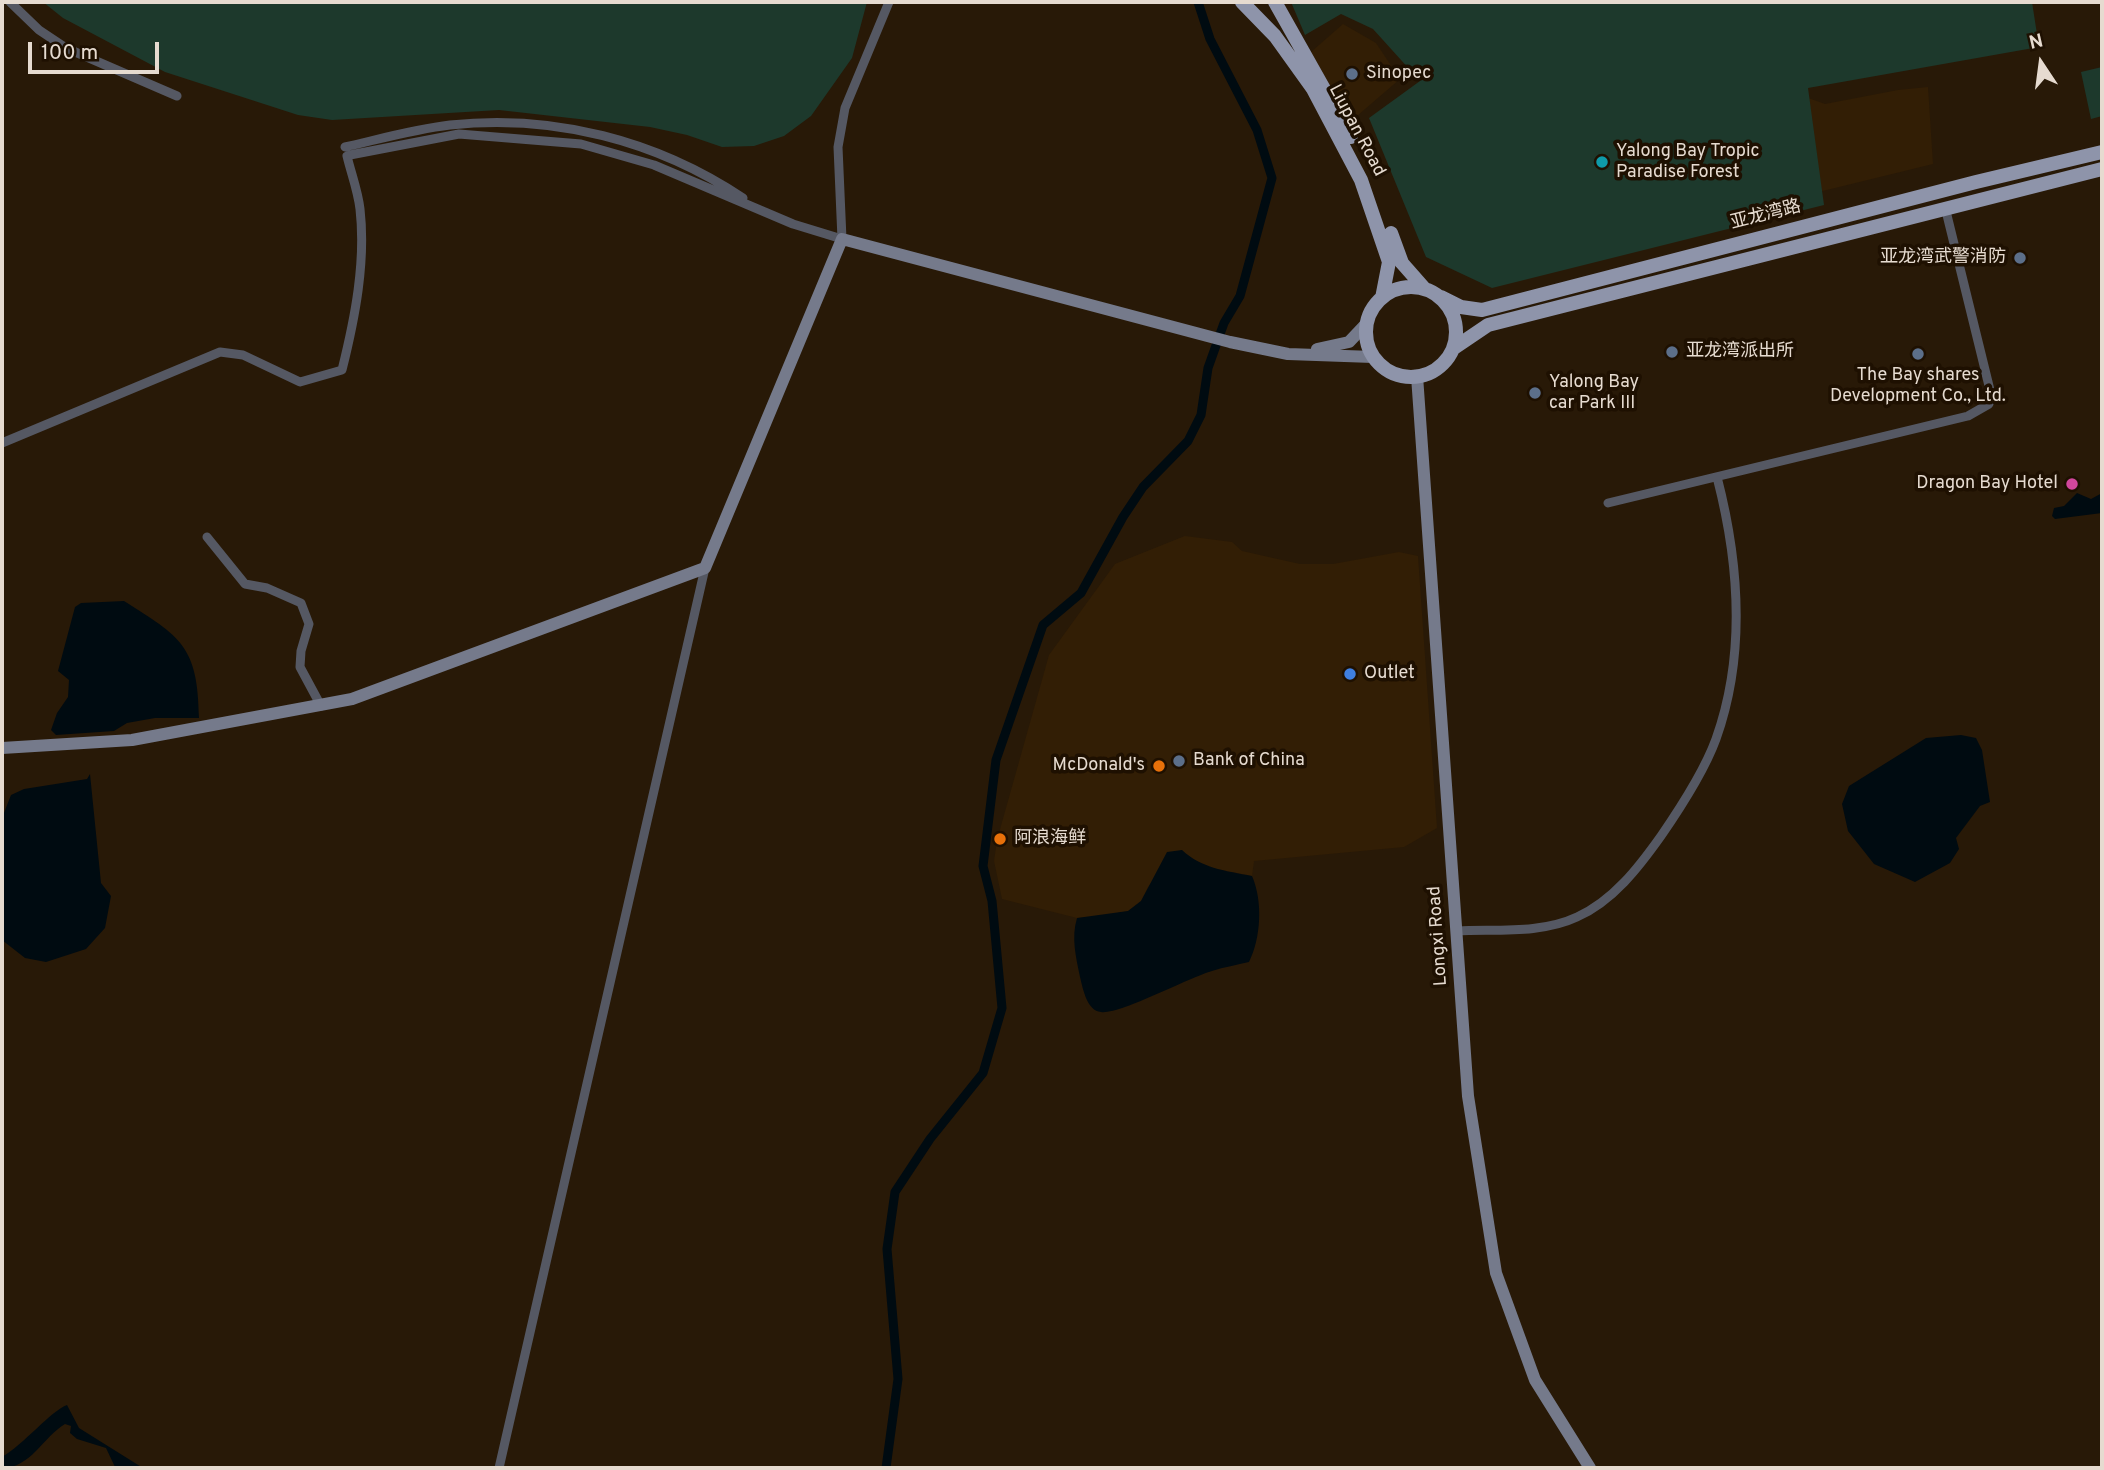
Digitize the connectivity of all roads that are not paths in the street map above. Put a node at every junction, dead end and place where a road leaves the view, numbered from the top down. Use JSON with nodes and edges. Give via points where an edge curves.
{"nodes":[{"id":1,"x":10,"y":2,"type":"edge"},
{"id":2,"x":889,"y":2,"type":"edge"},
{"id":3,"x":1242,"y":2,"type":"edge"},
{"id":4,"x":1275,"y":2,"type":"edge"},
{"id":5,"x":177,"y":96,"type":"dead end"},
{"id":6,"x":346,"y":151,"type":"junction"},
{"id":7,"x":2102,"y":152,"type":"edge"},
{"id":8,"x":2102,"y":169,"type":"edge"},
{"id":9,"x":1945,"y":207,"type":"junction"},
{"id":10,"x":765,"y":212,"type":"junction"},
{"id":11,"x":842,"y":239,"type":"junction"},
{"id":12,"x":1424,"y":288,"type":"junction"},
{"id":13,"x":1382,"y":298,"type":"junction"},
{"id":14,"x":1441,"y":298,"type":"junction"},
{"id":15,"x":1367,"y":323,"type":"junction"},
{"id":16,"x":1454,"y":348,"type":"junction"},
{"id":17,"x":1288,"y":354,"type":"junction"},
{"id":18,"x":1373,"y":357,"type":"junction"},
{"id":19,"x":1418,"y":376,"type":"junction"},
{"id":20,"x":2,"y":443,"type":"edge"},
{"id":21,"x":1717,"y":477,"type":"junction"},
{"id":22,"x":1608,"y":503,"type":"dead end"},
{"id":23,"x":207,"y":537,"type":"dead end"},
{"id":24,"x":705,"y":568,"type":"junction"},
{"id":25,"x":321,"y":706,"type":"junction"},
{"id":26,"x":2,"y":748,"type":"edge"},
{"id":27,"x":1457,"y":931,"type":"junction"},
{"id":28,"x":499,"y":1468,"type":"edge"},
{"id":29,"x":1590,"y":1468,"type":"edge"}],
"edges":[{"from":1,"to":5,"type":"street","via":[[66,48]]},
{"from":2,"to":11,"type":"street","via":[[843,121],[838,147]]},
{"from":3,"to":13,"type":"main road","name":"Liupan Road","via":[[1275,36],[1312,89],[1362,180],[1390,262]]},
{"from":4,"to":12,"type":"main road","name":"Liupan Road","via":[[1354,144],[1402,263]]},
{"from":6,"to":10,"type":"street","via":[[459,134],[581,144],[654,165]]},
{"from":6,"to":10,"type":"street","via":[[451,125],[558,125],[655,150],[718,181]]},
{"from":6,"to":20,"type":"street","via":[[360,207],[361,258],[342,370],[300,382],[243,355],[220,352]]},
{"from":7,"to":14,"type":"main road","name":"亚龙湾路","via":[[1482,310]]},
{"from":8,"to":9,"type":"main road","name":"亚龙湾路"},
{"from":9,"to":16,"type":"main road","name":"亚龙湾路","via":[[1488,325]]},
{"from":9,"to":21,"type":"street","via":[[1990,390],[1989,404],[1968,416]]},
{"from":10,"to":11,"type":"street"},
{"from":11,"to":17,"type":"street"},
{"from":11,"to":24,"type":"street"},
{"from":12,"to":13,"type":"main road","via":[[1402,288]]},
{"from":12,"to":14,"type":"main road"},
{"from":13,"to":15,"type":"main road"},
{"from":14,"to":16,"type":"main road","via":[[1452,312],[1457,330]]},
{"from":15,"to":17,"type":"street","via":[[1341,346]]},
{"from":15,"to":18,"type":"main road","via":[[1366,340]]},
{"from":16,"to":19,"type":"main road","via":[[1433,372]]},
{"from":17,"to":18,"type":"street"},
{"from":18,"to":19,"type":"main road","via":[[1401,376]]},
{"from":19,"to":27,"type":"street","name":"Longxi Road"},
{"from":21,"to":22,"type":"street"},
{"from":21,"to":27,"type":"street","via":[[1728,517],[1736,587],[1736,642],[1715,740],[1671,822],[1644,861],[1613,893],[1578,917],[1538,928]]},
{"from":23,"to":25,"type":"street","via":[[245,584],[301,603],[309,624],[300,667]]},
{"from":24,"to":25,"type":"street","via":[[383,689]]},
{"from":24,"to":28,"type":"street"},
{"from":25,"to":26,"type":"street","via":[[132,740]]},
{"from":27,"to":29,"type":"street","name":"Longxi Road","via":[[1468,1096],[1496,1273],[1535,1380]]}]}
